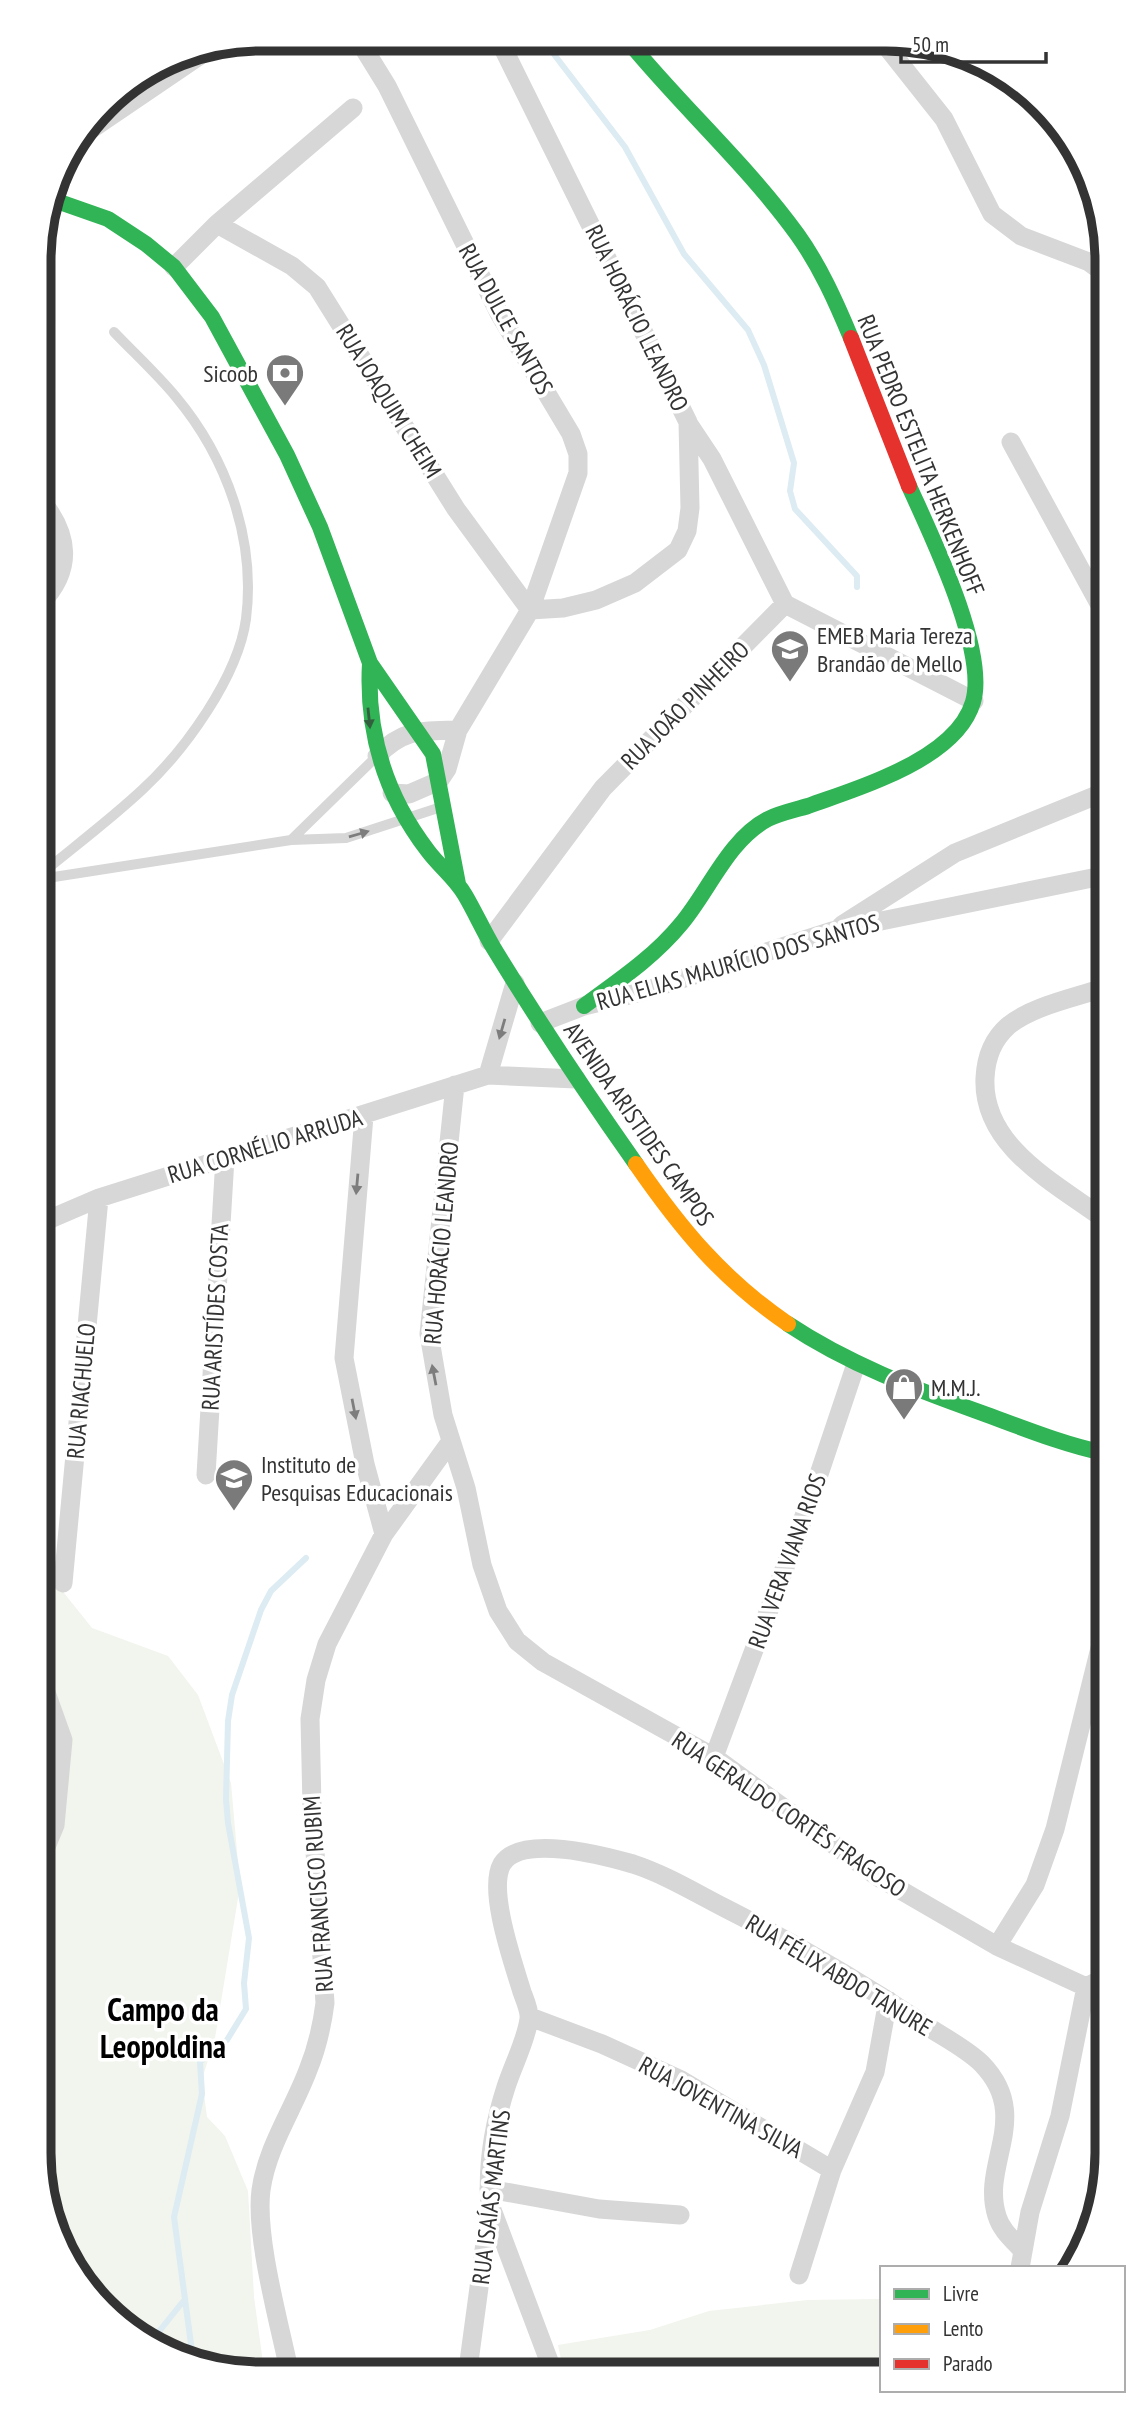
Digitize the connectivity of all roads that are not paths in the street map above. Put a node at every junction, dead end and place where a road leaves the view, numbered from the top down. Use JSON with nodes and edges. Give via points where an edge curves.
{"nodes":[{"id":1,"x":365,"y":51,"type":"edge"},
{"id":2,"x":504,"y":51,"type":"edge"},
{"id":3,"x":637,"y":51,"type":"edge"},
{"id":4,"x":890,"y":51,"type":"edge"},
{"id":5,"x":187,"y":64,"type":"edge"},
{"id":6,"x":353,"y":108,"type":"dead end"},
{"id":7,"x":105,"y":120,"type":"edge"},
{"id":8,"x":59,"y":203,"type":"edge"},
{"id":9,"x":217,"y":224,"type":"junction"},
{"id":10,"x":174,"y":267,"type":"junction"},
{"id":11,"x":1095,"y":267,"type":"edge"},
{"id":12,"x":114,"y":332,"type":"dead end"},
{"id":13,"x":688,"y":422,"type":"junction"},
{"id":14,"x":1011,"y":442,"type":"dead end"},
{"id":15,"x":51,"y":519,"type":"edge"},
{"id":16,"x":51,"y":593,"type":"edge"},
{"id":17,"x":1095,"y":596,"type":"edge"},
{"id":18,"x":785,"y":604,"type":"junction"},
{"id":19,"x":530,"y":610,"type":"junction"},
{"id":20,"x":370,"y":663,"type":"junction"},
{"id":21,"x":974,"y":701,"type":"junction"},
{"id":22,"x":458,"y":730,"type":"junction"},
{"id":23,"x":419,"y":731,"type":"junction"},
{"id":24,"x":377,"y":755,"type":"junction"},
{"id":25,"x":439,"y":781,"type":"junction"},
{"id":26,"x":393,"y":793,"type":"junction"},
{"id":27,"x":1095,"y":796,"type":"edge"},
{"id":28,"x":442,"y":807,"type":"junction"},
{"id":29,"x":408,"y":819,"type":"junction"},
{"id":30,"x":291,"y":840,"type":"junction"},
{"id":31,"x":51,"y":868,"type":"edge"},
{"id":32,"x":51,"y":875,"type":"edge"},
{"id":33,"x":1095,"y":877,"type":"edge"},
{"id":34,"x":458,"y":884,"type":"junction"},
{"id":35,"x":832,"y":931,"type":"junction"},
{"id":36,"x":489,"y":941,"type":"junction"},
{"id":37,"x":515,"y":983,"type":"junction"},
{"id":38,"x":1095,"y":991,"type":"edge"},
{"id":39,"x":584,"y":1006,"type":"junction"},
{"id":40,"x":540,"y":1023,"type":"junction"},
{"id":41,"x":488,"y":1075,"type":"junction"},
{"id":42,"x":576,"y":1079,"type":"junction"},
{"id":43,"x":455,"y":1085,"type":"junction"},
{"id":44,"x":364,"y":1116,"type":"junction"},
{"id":45,"x":225,"y":1158,"type":"junction"},
{"id":46,"x":99,"y":1198,"type":"junction"},
{"id":47,"x":1095,"y":1212,"type":"edge"},
{"id":48,"x":51,"y":1219,"type":"edge"},
{"id":49,"x":856,"y":1364,"type":"junction"},
{"id":50,"x":451,"y":1441,"type":"junction"},
{"id":51,"x":1095,"y":1451,"type":"edge"},
{"id":52,"x":206,"y":1475,"type":"dead end"},
{"id":53,"x":384,"y":1534,"type":"junction"},
{"id":54,"x":63,"y":1583,"type":"dead end"},
{"id":55,"x":51,"y":1707,"type":"edge"},
{"id":56,"x":1095,"y":1708,"type":"edge"},
{"id":57,"x":714,"y":1757,"type":"junction"},
{"id":58,"x":52,"y":1790,"type":"edge"},
{"id":59,"x":51,"y":1835,"type":"edge"},
{"id":60,"x":997,"y":1946,"type":"junction"},
{"id":61,"x":1095,"y":1982,"type":"edge"},
{"id":62,"x":1086,"y":1987,"type":"junction"},
{"id":63,"x":888,"y":2000,"type":"junction"},
{"id":64,"x":530,"y":2017,"type":"junction"},
{"id":65,"x":832,"y":2170,"type":"junction"},
{"id":66,"x":490,"y":2197,"type":"junction"},
{"id":67,"x":680,"y":2215,"type":"dead end"},
{"id":68,"x":1021,"y":2259,"type":"edge"},
{"id":69,"x":799,"y":2276,"type":"dead end"},
{"id":70,"x":288,"y":2362,"type":"edge"},
{"id":71,"x":469,"y":2362,"type":"edge"},
{"id":72,"x":550,"y":2362,"type":"edge"}],
"edges":[{"from":1,"to":19,"type":"street","name":"RUA DULCE SANTOS","via":[[500,314],[571,434],[578,454],[578,473]]},
{"from":2,"to":13,"type":"street","name":"RUA HORÁCIO LEANDRO"},
{"from":3,"to":21,"type":"main road","name":"RUA PEDRO ESTELITA HERKENHOFF","via":[[771,203],[822,275],[940,551],[970,649]]},
{"from":4,"to":11,"type":"street","via":[[944,119],[992,215],[1021,236]]},
{"from":5,"to":7,"type":"street"},
{"from":6,"to":9,"type":"street"},
{"from":8,"to":10,"type":"main road","name":"AVENIDA ARISTIDES CAMPOS","via":[[108,219]]},
{"from":9,"to":10,"type":"street"},
{"from":9,"to":19,"type":"street","name":"RUA JOAQUIM CHEIM","via":[[292,266],[317,288],[456,509]]},
{"from":10,"to":20,"type":"main road","name":"AVENIDA ARISTIDES CAMPOS","via":[[212,317],[287,455],[320,527]]},
{"from":12,"to":31,"type":"lane","via":[[177,397],[227,480],[242,525],[248,577],[245,621],[210,707],[173,756],[144,789]]},
{"from":13,"to":18,"type":"street","via":[[712,459]]},
{"from":13,"to":19,"type":"street","name":"RUA HORÁCIO LEANDRO","via":[[690,508],[678,550],[635,583],[597,600]]},
{"from":14,"to":17,"type":"street"},
{"from":15,"to":16,"type":"street","via":[[61,538],[64,562]]},
{"from":18,"to":21,"type":"street"},
{"from":18,"to":36,"type":"street","name":"RUA JOÃO PINHEIRO","via":[[603,788]]},
{"from":19,"to":22,"type":"street"},
{"from":20,"to":23,"type":"main road","name":"AVENIDA ARISTIDES CAMPOS"},
{"from":20,"to":24,"type":"main road","name":"AVENIDA ARISTIDES CAMPOS","one_way":true,"via":[[369,727]]},
{"from":21,"to":39,"type":"main road","via":[[953,732],[919,760],[768,819],[751,831],[734,847],[682,923],[632,971]]},
{"from":22,"to":23,"type":"street"},
{"from":22,"to":25,"type":"street"},
{"from":23,"to":24,"type":"street","via":[[396,738]]},
{"from":23,"to":25,"type":"main road","name":"AVENIDA ARISTIDES CAMPOS","via":[[433,754]]},
{"from":24,"to":26,"type":"main road","name":"AVENIDA ARISTIDES CAMPOS"},
{"from":24,"to":30,"type":"lane"},
{"from":25,"to":26,"type":"street","via":[[409,794]]},
{"from":25,"to":28,"type":"main road","name":"AVENIDA ARISTIDES CAMPOS"},
{"from":26,"to":29,"type":"main road","name":"AVENIDA ARISTIDES CAMPOS"},
{"from":27,"to":35,"type":"street","via":[[955,853]]},
{"from":28,"to":29,"type":"lane"},
{"from":28,"to":34,"type":"main road","name":"AVENIDA ARISTIDES CAMPOS"},
{"from":30,"to":29,"type":"lane","one_way":true,"via":[[346,838]]},
{"from":29,"to":34,"type":"main road","name":"AVENIDA ARISTIDES CAMPOS"},
{"from":30,"to":32,"type":"lane"},
{"from":33,"to":35,"type":"street","name":"RUA ELIAS MAURÍCIO DOS SANTOS"},
{"from":34,"to":36,"type":"main road","name":"AVENIDA ARISTIDES CAMPOS"},
{"from":35,"to":39,"type":"street","name":"RUA ELIAS MAURÍCIO DOS SANTOS"},
{"from":36,"to":37,"type":"main road","name":"AVENIDA ARISTIDES CAMPOS"},
{"from":37,"to":40,"type":"main road","name":"AVENIDA ARISTIDES CAMPOS"},
{"from":37,"to":41,"type":"street","one_way":true},
{"from":38,"to":47,"type":"street","via":[[1010,1024],[994,1040],[985,1064],[984,1098],[1007,1143]]},
{"from":39,"to":40,"type":"street","name":"RUA ELIAS MAURÍCIO DOS SANTOS"},
{"from":40,"to":42,"type":"main road","name":"AVENIDA ARISTIDES CAMPOS"},
{"from":41,"to":42,"type":"street","name":"RUA CORNÉLIO ARRUDA"},
{"from":41,"to":43,"type":"street","name":"RUA CORNÉLIO ARRUDA"},
{"from":42,"to":49,"type":"main road","name":"AVENIDA ARISTIDES CAMPOS","via":[[675,1220],[704,1253],[749,1295]]},
{"from":43,"to":44,"type":"street","name":"RUA CORNÉLIO ARRUDA"},
{"from":50,"to":43,"type":"street","name":"RUA HORÁCIO LEANDRO","one_way":true,"via":[[433,1371],[429,1334]]},
{"from":44,"to":45,"type":"street","name":"RUA CORNÉLIO ARRUDA"},
{"from":44,"to":53,"type":"street","one_way":true,"via":[[344,1358]]},
{"from":45,"to":46,"type":"street","name":"RUA CORNÉLIO ARRUDA"},
{"from":45,"to":52,"type":"street","name":"RUA ARISTÍDES COSTA"},
{"from":46,"to":48,"type":"street","name":"RUA CORNÉLIO ARRUDA"},
{"from":46,"to":54,"type":"street","name":"RUA RIACHUELO"},
{"from":49,"to":51,"type":"main road","name":"AVENIDA ARISTIDES CAMPOS","via":[[1072,1448]]},
{"from":49,"to":57,"type":"street","name":"RUA VERA VIANA RIOS"},
{"from":50,"to":53,"type":"street","name":"RUA FRANCISCO RUBIM"},
{"from":50,"to":57,"type":"street","name":"RUA GERALDO CORTÊS FRAGOSO","via":[[482,1565],[498,1611],[517,1641],[543,1662]]},
{"from":53,"to":70,"type":"street","name":"RUA FRANCISCO RUBIM","via":[[327,1644],[310,1718],[325,2003],[308,2070],[270,2155],[260,2209]]},
{"from":55,"to":58,"type":"street","via":[[63,1740]]},
{"from":56,"to":60,"type":"street","via":[[1035,1885]]},
{"from":57,"to":60,"type":"street","name":"RUA GERALDO CORTÊS FRAGOSO","via":[[878,1877]]},
{"from":58,"to":59,"type":"street","via":[[55,1825]]},
{"from":60,"to":62,"type":"street","name":"RUA GERALDO CORTÊS FRAGOSO"},
{"from":61,"to":62,"type":"street"},
{"from":62,"to":68,"type":"street","via":[[1060,2116],[1030,2212]]},
{"from":63,"to":64,"type":"street","name":"RUA FÉLIX ABDO TANURE","via":[[793,1942],[634,1865],[532,1848],[514,1852],[501,1865],[499,1885],[501,1923]]},
{"from":63,"to":65,"type":"street","via":[[875,2072]]},
{"from":63,"to":68,"type":"street","name":"RUA FÉLIX ABDO TANURE","via":[[981,2063],[996,2083],[1006,2126],[993,2201]]},
{"from":64,"to":65,"type":"street","name":"RUA JOVENTINA SILVA","via":[[681,2080]]},
{"from":64,"to":66,"type":"street","name":"RUA ISAÍAS MARTINS","via":[[505,2090],[493,2145]]},
{"from":65,"to":69,"type":"street"},
{"from":66,"to":67,"type":"street"},
{"from":66,"to":71,"type":"street","name":"RUA ISAÍAS MARTINS"},
{"from":66,"to":72,"type":"street"}]}
